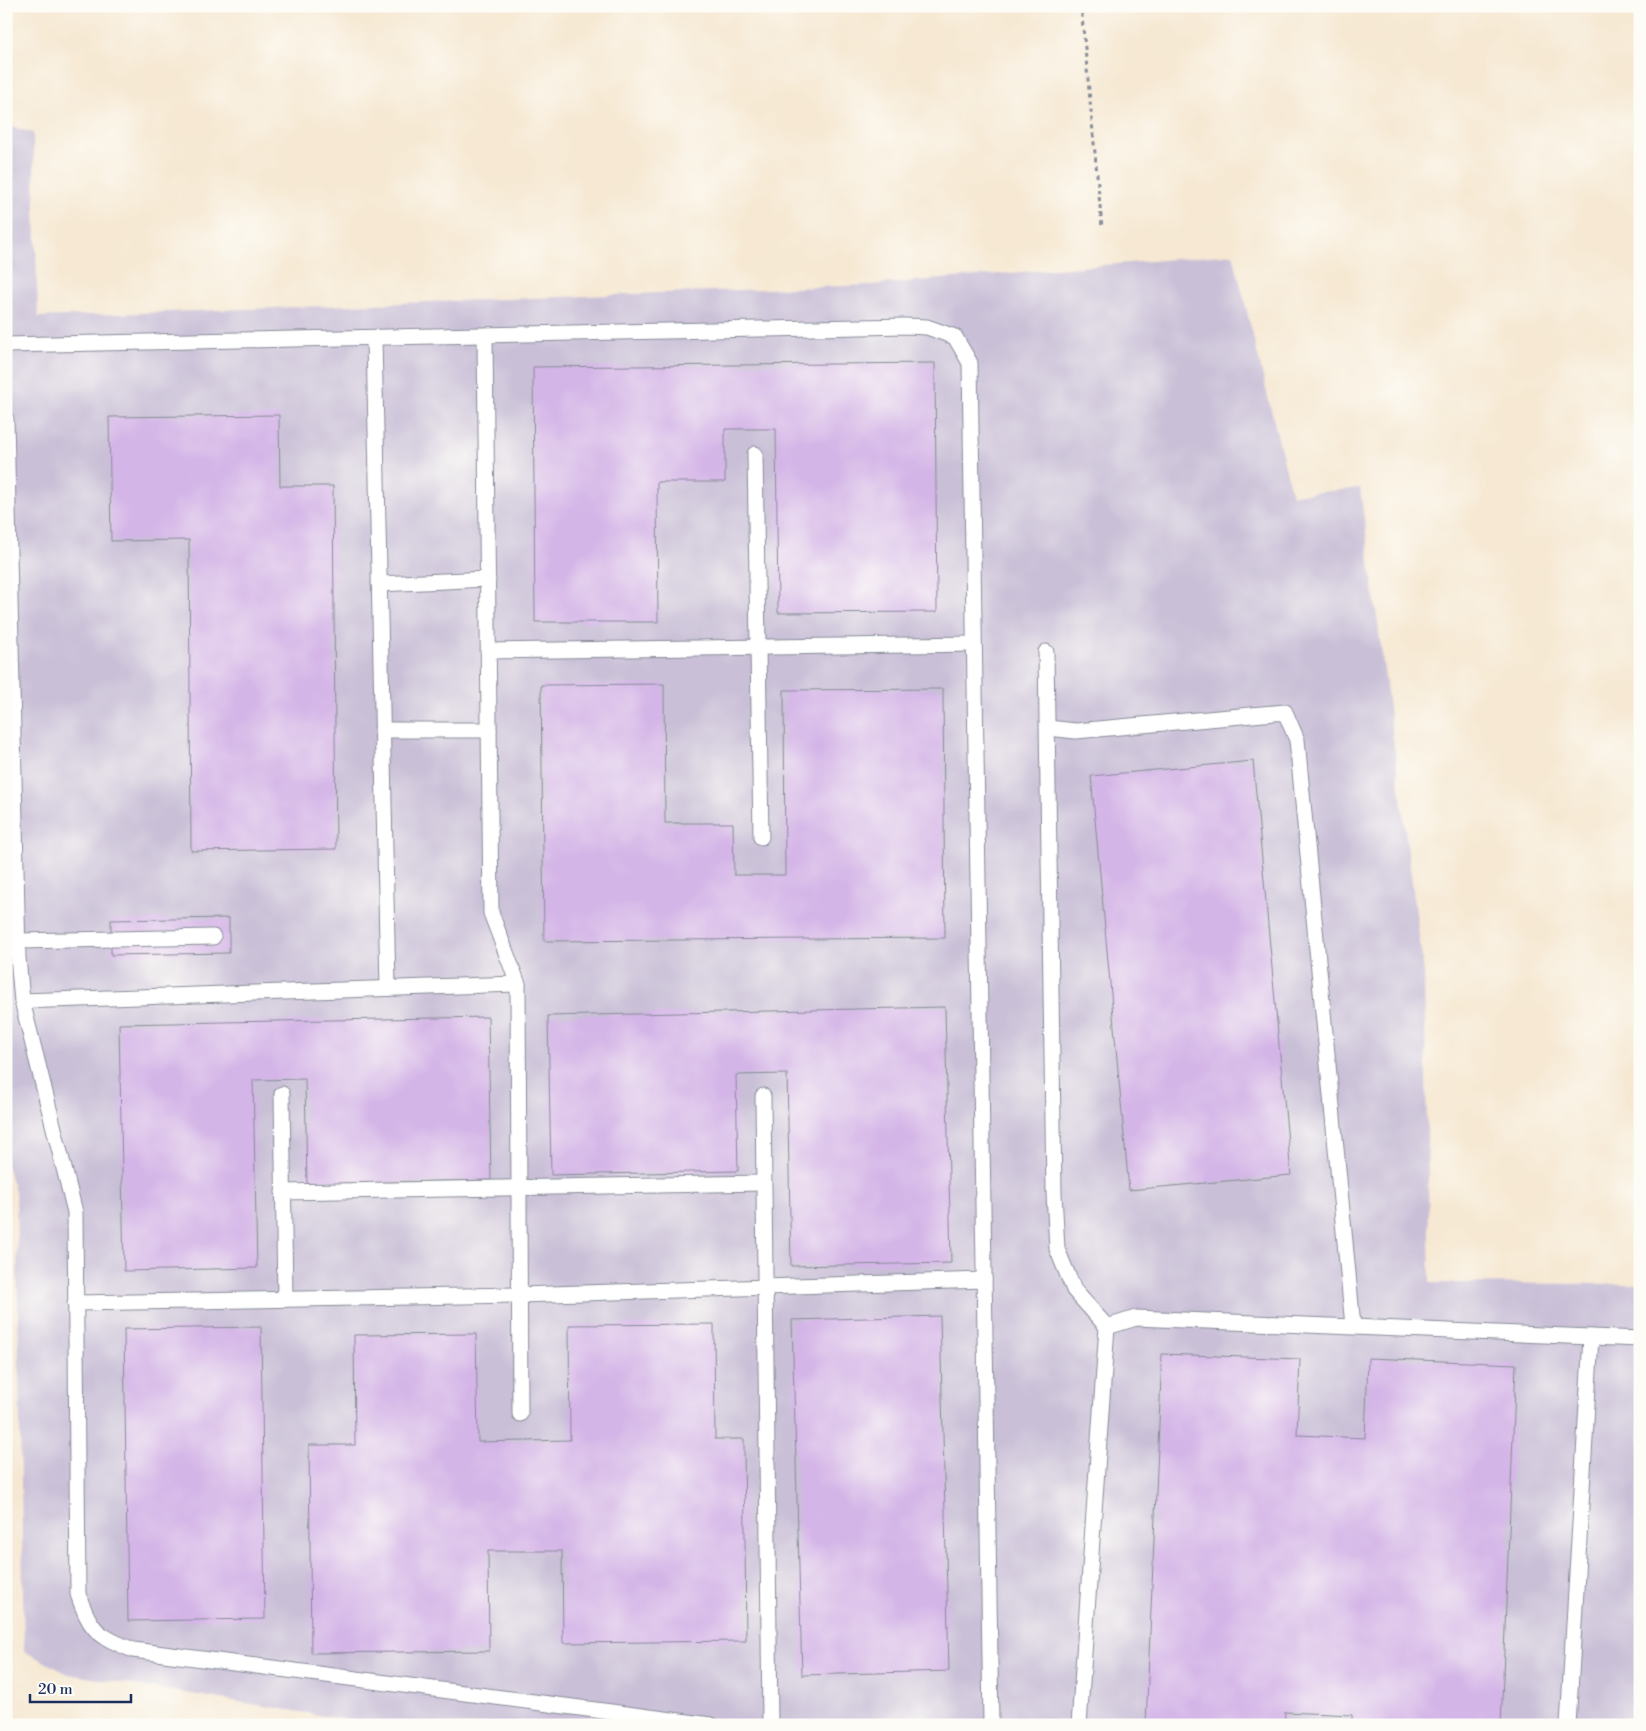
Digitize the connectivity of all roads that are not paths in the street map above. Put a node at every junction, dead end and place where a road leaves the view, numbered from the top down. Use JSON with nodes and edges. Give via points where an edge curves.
{"nodes":[{"id":1,"x":485,"y":336,"type":"junction"},
{"id":2,"x":374,"y":339,"type":"junction"},
{"id":3,"x":6,"y":345,"type":"edge"},
{"id":4,"x":6,"y":420,"type":"edge"},
{"id":5,"x":755,"y":454,"type":"dead end"},
{"id":6,"x":488,"y":579,"type":"junction"},
{"id":7,"x":379,"y":584,"type":"junction"},
{"id":8,"x":974,"y":644,"type":"junction"},
{"id":9,"x":758,"y":647,"type":"junction"},
{"id":10,"x":488,"y":651,"type":"junction"},
{"id":11,"x":1046,"y":652,"type":"dead end"},
{"id":12,"x":1048,"y":728,"type":"junction"},
{"id":13,"x":382,"y":730,"type":"junction"},
{"id":14,"x":489,"y":730,"type":"junction"},
{"id":15,"x":761,"y":837,"type":"dead end"},
{"id":16,"x":213,"y":937,"type":"dead end"},
{"id":17,"x":18,"y":941,"type":"junction"},
{"id":18,"x":518,"y":984,"type":"junction"},
{"id":19,"x":388,"y":988,"type":"junction"},
{"id":20,"x":22,"y":1001,"type":"junction"},
{"id":21,"x":282,"y":1094,"type":"dead end"},
{"id":22,"x":763,"y":1096,"type":"dead end"},
{"id":23,"x":763,"y":1183,"type":"junction"},
{"id":24,"x":519,"y":1188,"type":"junction"},
{"id":25,"x":283,"y":1192,"type":"junction"},
{"id":26,"x":984,"y":1280,"type":"junction"},
{"id":27,"x":765,"y":1288,"type":"junction"},
{"id":28,"x":520,"y":1295,"type":"junction"},
{"id":29,"x":285,"y":1299,"type":"junction"},
{"id":30,"x":76,"y":1303,"type":"junction"},
{"id":31,"x":1353,"y":1326,"type":"junction"},
{"id":32,"x":1107,"y":1327,"type":"junction"},
{"id":33,"x":1591,"y":1337,"type":"junction"},
{"id":34,"x":1640,"y":1339,"type":"edge"},
{"id":35,"x":520,"y":1414,"type":"dead end"},
{"id":36,"x":711,"y":1725,"type":"edge"},
{"id":37,"x":770,"y":1725,"type":"edge"},
{"id":38,"x":992,"y":1725,"type":"edge"},
{"id":39,"x":1079,"y":1725,"type":"edge"},
{"id":40,"x":1568,"y":1725,"type":"edge"}],
"edges":[{"from":1,"to":2,"type":"lane"},
{"from":1,"to":6,"type":"lane"},
{"from":1,"to":8,"type":"lane","via":[[906,326],[927,327],[955,337],[970,363]]},
{"from":2,"to":3,"type":"lane"},
{"from":2,"to":7,"type":"lane"},
{"from":4,"to":17,"type":"lane"},
{"from":5,"to":9,"type":"lane"},
{"from":6,"to":7,"type":"lane"},
{"from":6,"to":10,"type":"lane"},
{"from":7,"to":13,"type":"lane"},
{"from":8,"to":9,"type":"lane"},
{"from":8,"to":26,"type":"lane"},
{"from":9,"to":10,"type":"lane"},
{"from":9,"to":15,"type":"lane"},
{"from":10,"to":14,"type":"lane"},
{"from":11,"to":12,"type":"lane"},
{"from":12,"to":31,"type":"lane","via":[[1076,731],[1285,712],[1296,740]]},
{"from":12,"to":32,"type":"lane","via":[[1057,1249],[1074,1290]]},
{"from":13,"to":14,"type":"lane"},
{"from":13,"to":19,"type":"lane"},
{"from":14,"to":18,"type":"lane","via":[[491,912]]},
{"from":16,"to":17,"type":"lane"},
{"from":17,"to":20,"type":"lane"},
{"from":18,"to":19,"type":"lane"},
{"from":18,"to":24,"type":"lane"},
{"from":19,"to":20,"type":"lane"},
{"from":20,"to":30,"type":"lane","via":[[75,1212]]},
{"from":21,"to":25,"type":"lane"},
{"from":22,"to":23,"type":"lane"},
{"from":23,"to":24,"type":"lane"},
{"from":23,"to":27,"type":"lane"},
{"from":24,"to":25,"type":"lane"},
{"from":24,"to":28,"type":"lane"},
{"from":25,"to":29,"type":"lane"},
{"from":26,"to":27,"type":"lane"},
{"from":26,"to":38,"type":"lane"},
{"from":27,"to":28,"type":"lane"},
{"from":27,"to":37,"type":"lane"},
{"from":28,"to":29,"type":"lane"},
{"from":28,"to":35,"type":"lane"},
{"from":29,"to":30,"type":"lane"},
{"from":30,"to":36,"type":"lane","via":[[78,1594],[86,1619],[102,1638],[133,1650]]},
{"from":31,"to":32,"type":"lane","via":[[1136,1318]]},
{"from":31,"to":33,"type":"lane"},
{"from":32,"to":39,"type":"lane"},
{"from":33,"to":34,"type":"lane"},
{"from":33,"to":40,"type":"lane"}]}
